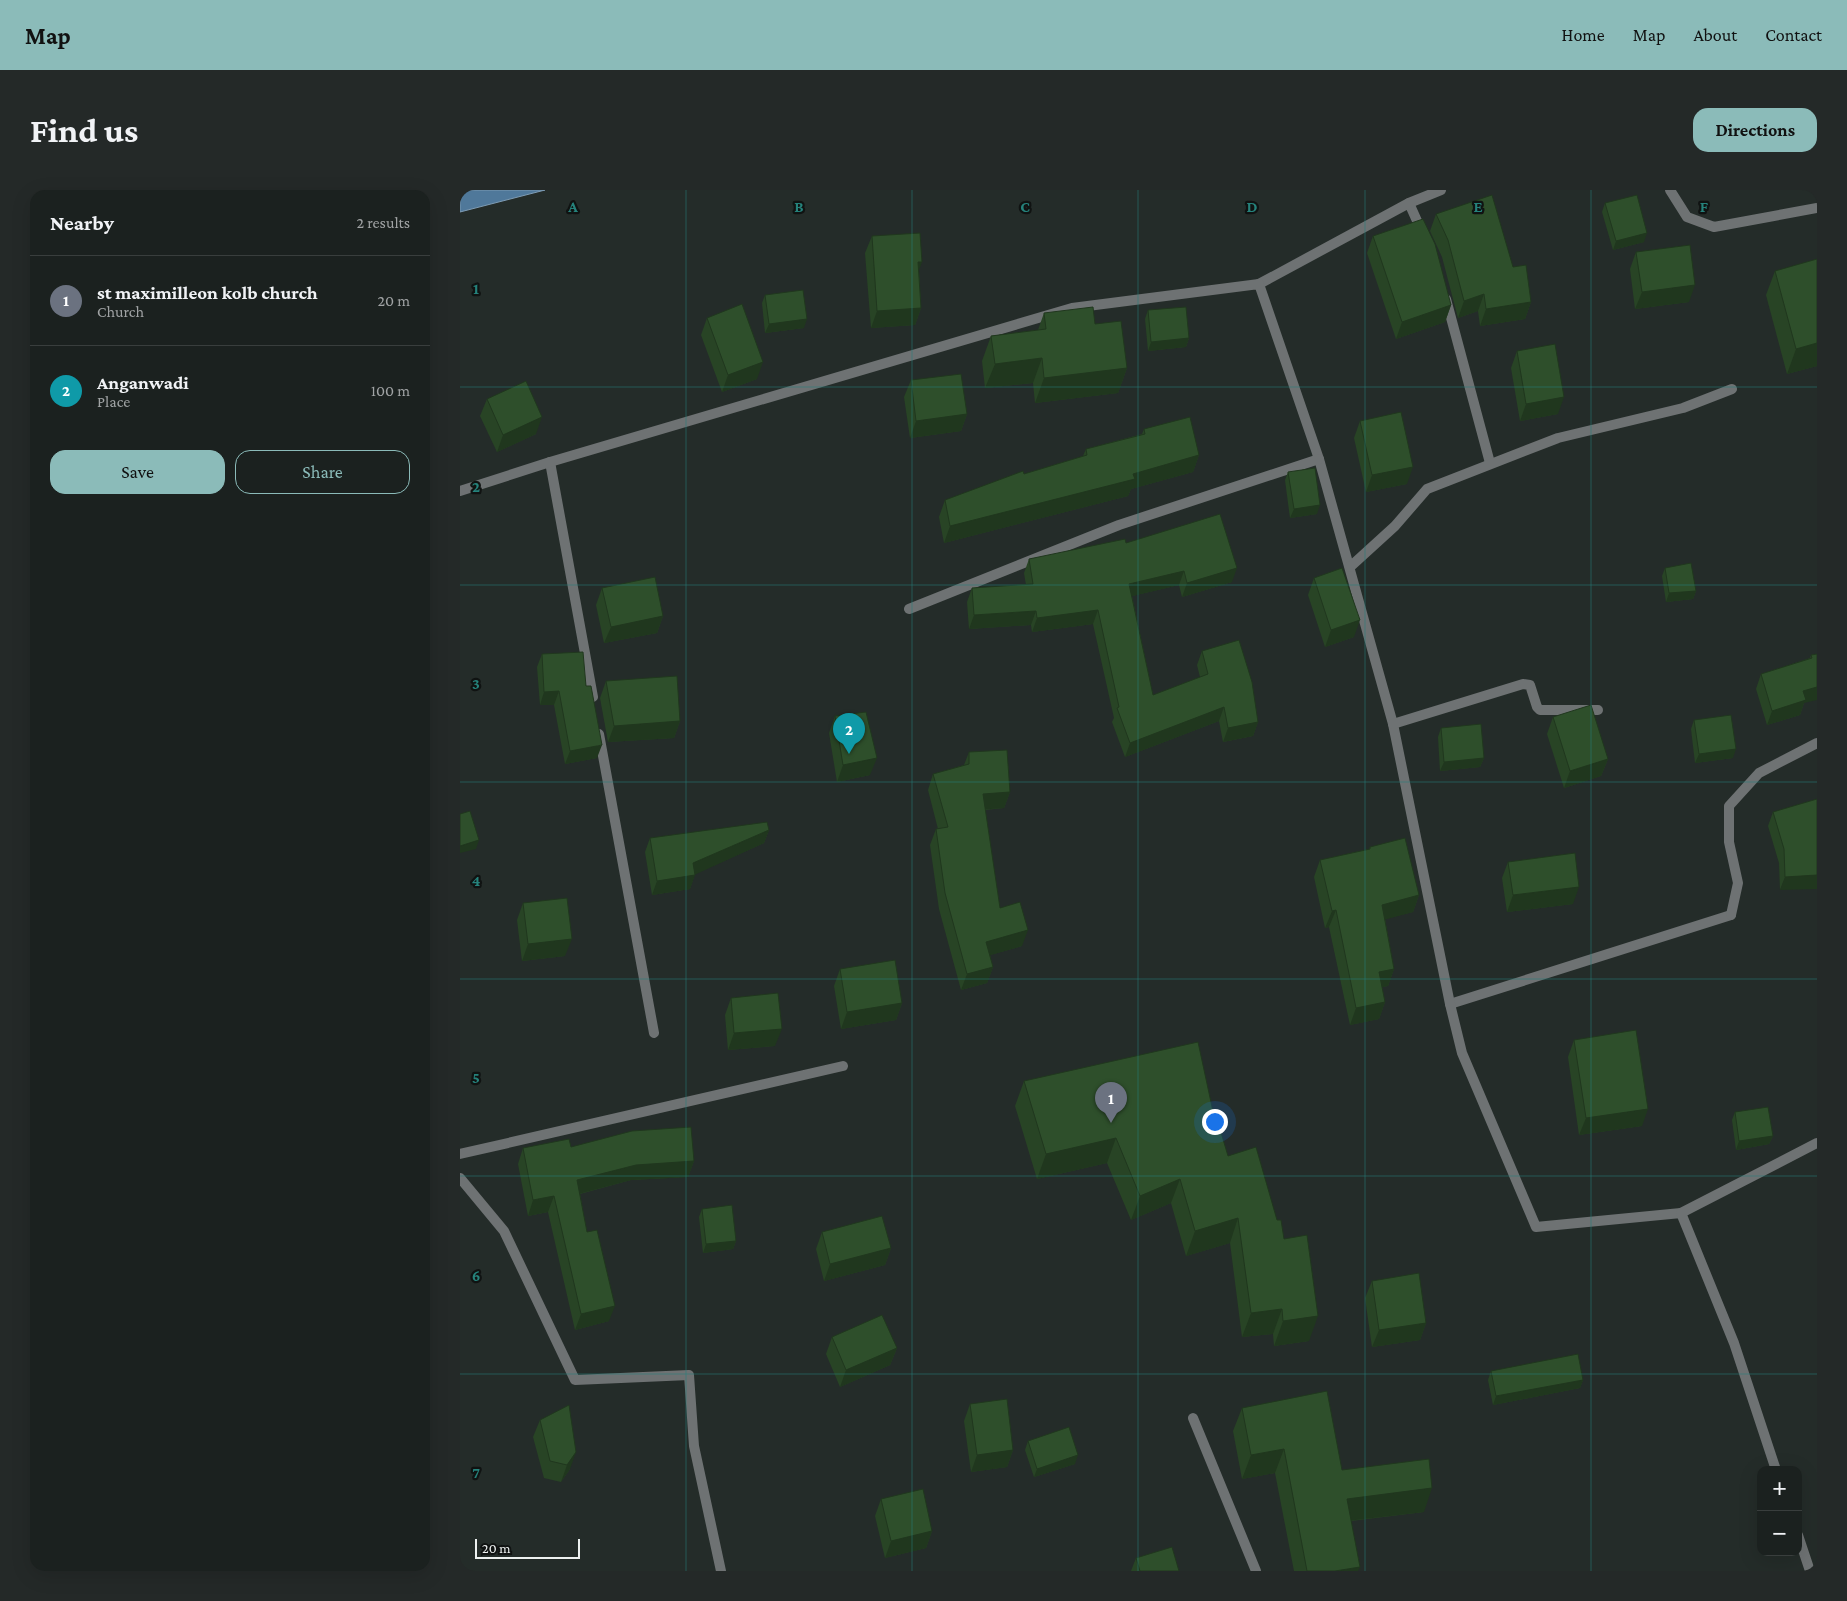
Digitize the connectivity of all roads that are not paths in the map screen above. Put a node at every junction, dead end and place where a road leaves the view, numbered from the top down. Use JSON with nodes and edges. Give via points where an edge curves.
{"nodes":[{"id":1,"x":1441,"y":190,"type":"edge"},
{"id":2,"x":1670,"y":190,"type":"edge"},
{"id":3,"x":1410,"y":203,"type":"junction"},
{"id":4,"x":1817,"y":208,"type":"edge"},
{"id":5,"x":1428,"y":243,"type":"edge"},
{"id":6,"x":1260,"y":284,"type":"junction"},
{"id":7,"x":1442,"y":287,"type":"edge"},
{"id":8,"x":1732,"y":389,"type":"dead end"},
{"id":9,"x":1319,"y":459,"type":"junction"},
{"id":10,"x":550,"y":462,"type":"junction"},
{"id":11,"x":1490,"y":463,"type":"junction"},
{"id":12,"x":460,"y":491,"type":"edge"},
{"id":13,"x":1350,"y":568,"type":"junction"},
{"id":14,"x":909,"y":608,"type":"dead end"},
{"id":15,"x":594,"y":708,"type":"edge"},
{"id":16,"x":1598,"y":710,"type":"dead end"},
{"id":17,"x":1393,"y":724,"type":"junction"},
{"id":18,"x":598,"y":728,"type":"edge"},
{"id":19,"x":1817,"y":743,"type":"edge"},
{"id":20,"x":1450,"y":1004,"type":"junction"},
{"id":21,"x":654,"y":1033,"type":"dead end"},
{"id":22,"x":842,"y":1066,"type":"dead end"},
{"id":23,"x":1817,"y":1143,"type":"edge"},
{"id":24,"x":460,"y":1154,"type":"edge"},
{"id":25,"x":460,"y":1178,"type":"edge"},
{"id":26,"x":1681,"y":1214,"type":"junction"},
{"id":27,"x":1193,"y":1418,"type":"dead end"},
{"id":28,"x":1775,"y":1466,"type":"edge"},
{"id":29,"x":1802,"y":1547,"type":"edge"},
{"id":30,"x":721,"y":1571,"type":"edge"},
{"id":31,"x":1256,"y":1571,"type":"edge"},
{"id":32,"x":1810,"y":1571,"type":"edge"}],
"edges":[{"from":1,"to":3,"type":"street"},
{"from":2,"to":4,"type":"street","via":[[1687,217],[1714,227]]},
{"from":3,"to":5,"type":"street"},
{"from":3,"to":6,"type":"street"},
{"from":6,"to":9,"type":"street"},
{"from":6,"to":10,"type":"street","via":[[1072,308]]},
{"from":7,"to":11,"type":"street"},
{"from":8,"to":11,"type":"street","via":[[1683,408],[1558,438]]},
{"from":9,"to":13,"type":"street"},
{"from":9,"to":14,"type":"street","via":[[1119,526]]},
{"from":10,"to":12,"type":"street"},
{"from":10,"to":15,"type":"street"},
{"from":11,"to":13,"type":"street","via":[[1427,489],[1396,526]]},
{"from":13,"to":17,"type":"street"},
{"from":16,"to":17,"type":"street","via":[[1540,710],[1530,685],[1523,684]]},
{"from":17,"to":20,"type":"street"},
{"from":18,"to":21,"type":"street"},
{"from":19,"to":20,"type":"street","via":[[1759,773],[1729,806],[1730,842],[1738,883],[1731,915]]},
{"from":20,"to":26,"type":"street","via":[[1462,1054],[1536,1228]]},
{"from":22,"to":24,"type":"street"},
{"from":23,"to":26,"type":"street"},
{"from":25,"to":30,"type":"street","via":[[504,1231],[575,1380],[689,1375],[694,1446]]},
{"from":26,"to":28,"type":"street","via":[[1734,1343]]},
{"from":27,"to":31,"type":"street"},
{"from":29,"to":32,"type":"street"}]}
